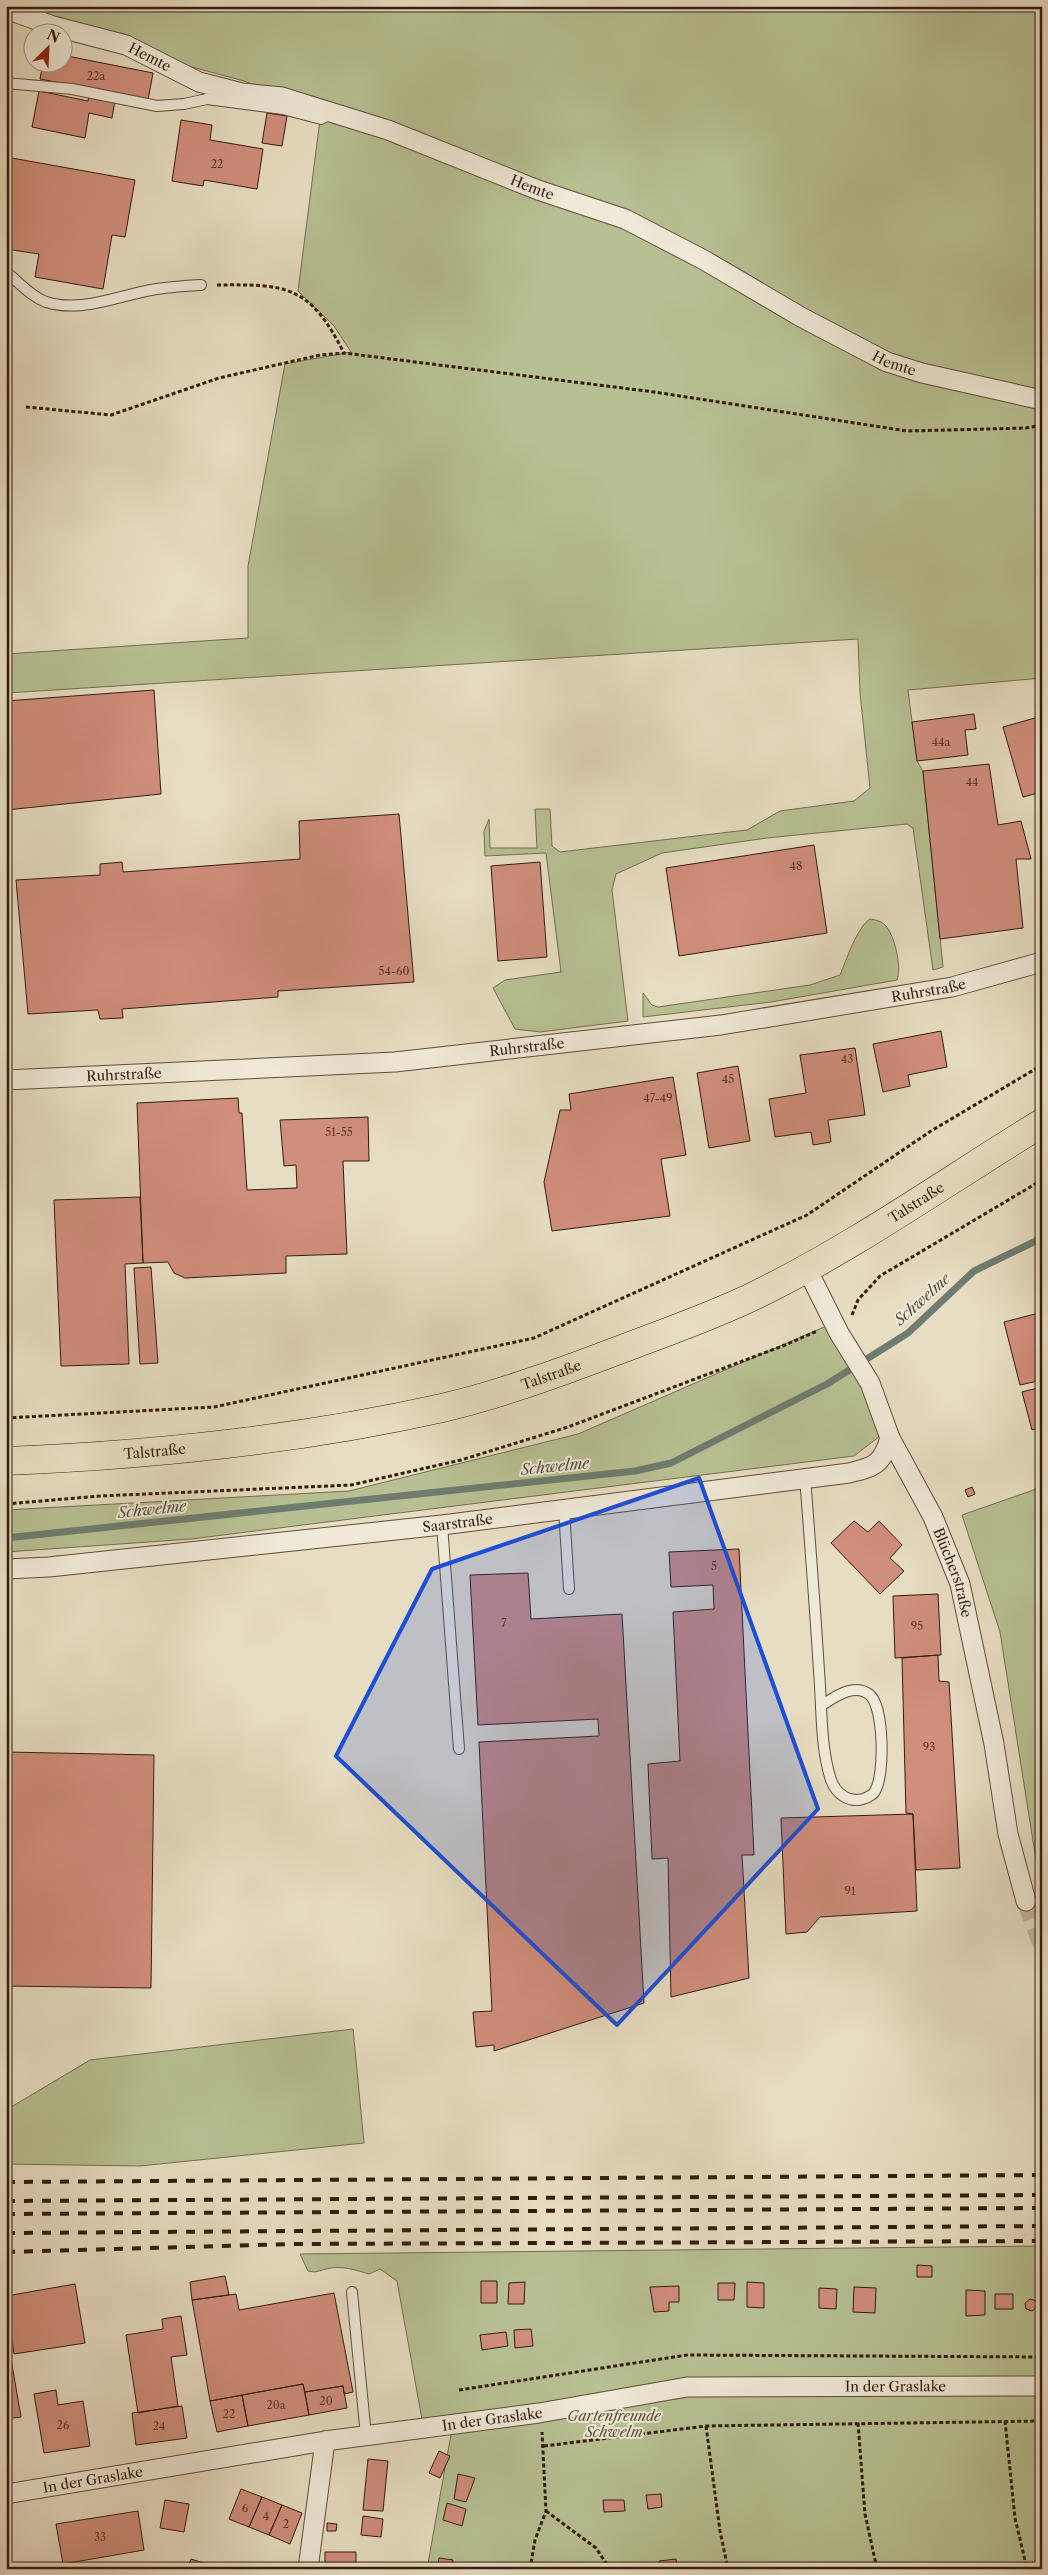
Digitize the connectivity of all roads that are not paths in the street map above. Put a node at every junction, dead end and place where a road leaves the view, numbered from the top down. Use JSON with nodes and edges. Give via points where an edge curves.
{"nodes":[{"id":1,"x":6,"y":10,"type":"edge"},
{"id":2,"x":6,"y":83,"type":"edge"},
{"id":3,"x":334,"y":113,"type":"junction"},
{"id":4,"x":6,"y":272,"type":"edge"},
{"id":5,"x":201,"y":285,"type":"road end"},
{"id":6,"x":1042,"y":400,"type":"edge"},
{"id":7,"x":1042,"y":962,"type":"edge"},
{"id":8,"x":6,"y":1080,"type":"edge"},
{"id":9,"x":1042,"y":1123,"type":"edge"},
{"id":10,"x":807,"y":1268,"type":"junction"},
{"id":11,"x":890,"y":1438,"type":"junction"},
{"id":12,"x":6,"y":1462,"type":"edge"},
{"id":13,"x":805,"y":1478,"type":"junction"},
{"id":14,"x":564,"y":1509,"type":"junction"},
{"id":15,"x":442,"y":1525,"type":"junction"},
{"id":16,"x":6,"y":1569,"type":"edge"},
{"id":17,"x":569,"y":1589,"type":"dead end"},
{"id":18,"x":822,"y":1705,"type":"junction"},
{"id":19,"x":459,"y":1749,"type":"dead end"},
{"id":20,"x":1026,"y":1901,"type":"tunnel mouth"},
{"id":21,"x":352,"y":2292,"type":"dead end"},
{"id":22,"x":1042,"y":2386,"type":"edge"},
{"id":23,"x":366,"y":2436,"type":"junction"},
{"id":24,"x":324,"y":2441,"type":"junction"},
{"id":25,"x":6,"y":2494,"type":"edge"},
{"id":26,"x":308,"y":2569,"type":"edge"}],
"edges":[{"from":1,"to":3,"type":"street","name":"Hemte","via":[[126,45],[199,82],[242,93],[282,97]]},
{"from":2,"to":3,"type":"lane","via":[[72,89],[157,106],[207,98],[283,109],[321,119]]},
{"from":3,"to":6,"type":"street","name":"Hemte","via":[[388,130],[538,190],[624,219],[887,362]]},
{"from":4,"to":5,"type":"lane","via":[[30,293],[60,305],[83,305],[152,290]]},
{"from":7,"to":8,"type":"street","name":"Ruhrstraße","via":[[952,987],[712,1026],[395,1062]]},
{"from":9,"to":10,"type":"main road","name":"Talstraße","via":[[884,1224]]},
{"from":10,"to":11,"type":"street","name":"Blücherstraße","via":[[834,1324],[870,1383]]},
{"from":10,"to":12,"type":"main road","name":"Talstraße","via":[[746,1300],[588,1362],[444,1407],[329,1431],[217,1446]]},
{"from":11,"to":13,"type":"street","name":"Saarstraße","via":[[880,1460],[871,1468]]},
{"from":11,"to":20,"type":"street","name":"Blücherstraße","via":[[933,1517],[960,1584],[994,1744],[1008,1834]]},
{"from":13,"to":14,"type":"street","name":"Saarstraße"},
{"from":13,"to":18,"type":"lane"},
{"from":14,"to":15,"type":"street","name":"Saarstraße"},
{"from":14,"to":17,"type":"lane"},
{"from":15,"to":16,"type":"street","name":"Saarstraße"},
{"from":15,"to":19,"type":"lane"},
{"from":18,"to":18,"type":"lane","via":[[832,1781],[840,1795],[852,1800],[864,1799],[875,1792],[879,1779],[882,1744],[875,1703],[869,1694],[853,1689]]},
{"from":21,"to":23,"type":"lane"},
{"from":22,"to":23,"type":"street","name":"In der Graslake","via":[[687,2387],[539,2413]]},
{"from":23,"to":24,"type":"street","name":"In der Graslake"},
{"from":24,"to":25,"type":"street","name":"In der Graslake"},
{"from":24,"to":26,"type":"street"}]}
